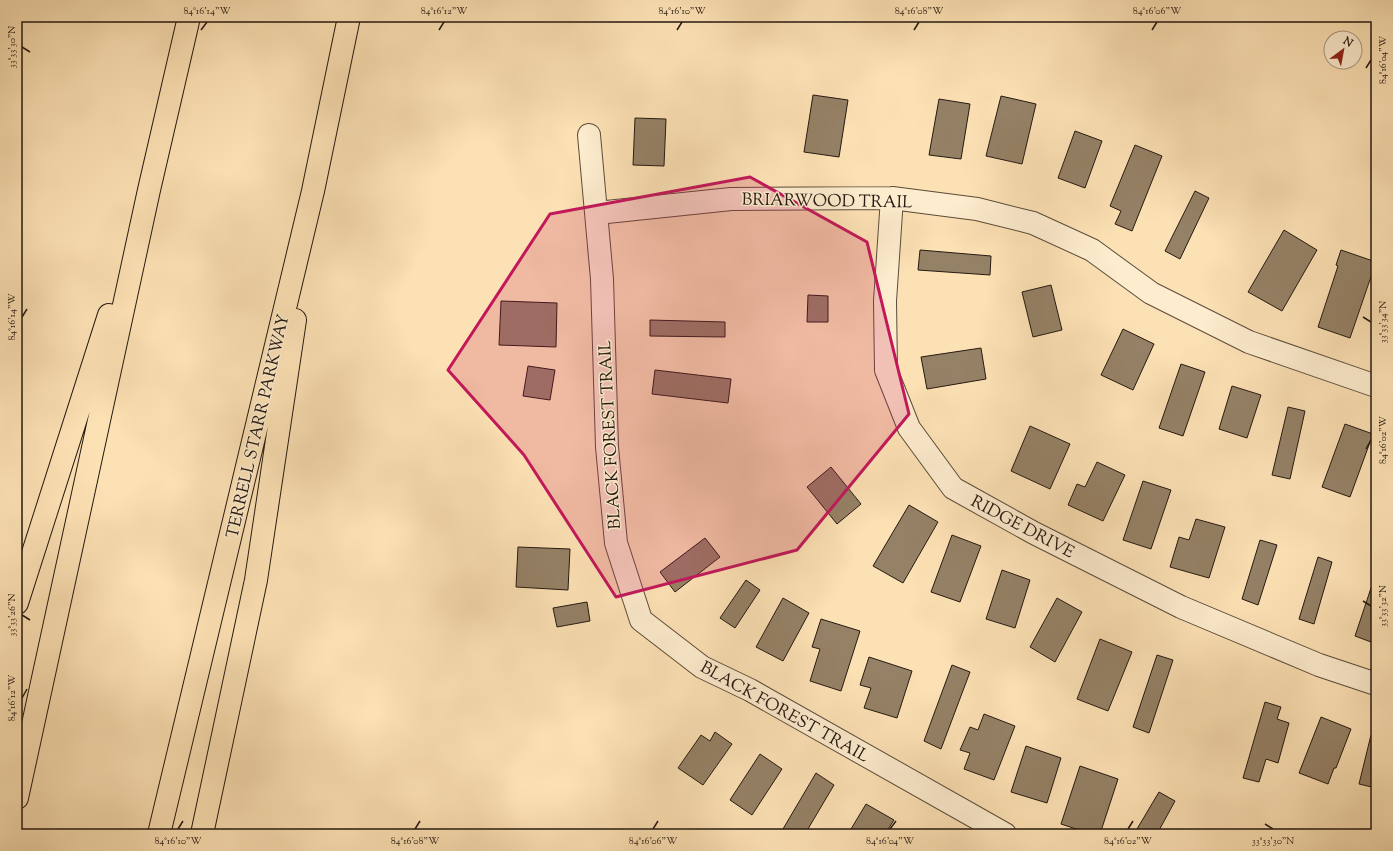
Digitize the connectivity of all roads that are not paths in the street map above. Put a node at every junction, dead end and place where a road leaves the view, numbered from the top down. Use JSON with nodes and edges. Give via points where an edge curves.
{"nodes":[{"id":1,"x":189,"y":17,"type":"edge"},
{"id":2,"x":349,"y":17,"type":"edge"},
{"id":3,"x":589,"y":135,"type":"dead end"},
{"id":4,"x":149,"y":190,"type":"junction"},
{"id":5,"x":313,"y":191,"type":"junction"},
{"id":6,"x":892,"y":198,"type":"junction"},
{"id":7,"x":597,"y":213,"type":"junction"},
{"id":8,"x":1376,"y":386,"type":"edge"},
{"id":9,"x":17,"y":603,"type":"edge"},
{"id":10,"x":1376,"y":684,"type":"edge"},
{"id":11,"x":17,"y":798,"type":"edge"},
{"id":12,"x":159,"y":834,"type":"edge"},
{"id":13,"x":202,"y":834,"type":"edge"},
{"id":14,"x":1005,"y":834,"type":"edge"}],
"edges":[{"from":1,"to":4,"type":"highway"},
{"from":2,"to":5,"type":"highway","name":"TERRELL STARR PARKWAY"},
{"from":3,"to":7,"type":"street","name":"BLACK FOREST TRAIL"},
{"from":4,"to":9,"type":"highway"},
{"from":4,"to":11,"type":"highway"},
{"from":5,"to":12,"type":"highway","name":"TERRELL STARR PARKWAY"},
{"from":5,"to":13,"type":"highway","via":[[256,580]]},
{"from":6,"to":7,"type":"street","name":"BRIARWOOD TRAIL","via":[[731,199]]},
{"from":6,"to":8,"type":"street","name":"BRIARWOOD TRAIL","via":[[977,208],[1033,223],[1092,250],[1151,293],[1249,342]]},
{"from":6,"to":10,"type":"street","name":"RIDGE DRIVE","via":[[885,301],[886,370],[909,428],[953,488],[1034,534],[1181,607],[1319,665]]},
{"from":7,"to":14,"type":"street","name":"BLACK FOREST TRAIL","via":[[602,279],[607,447],[616,544],[641,620],[702,667],[750,690]]}]}
